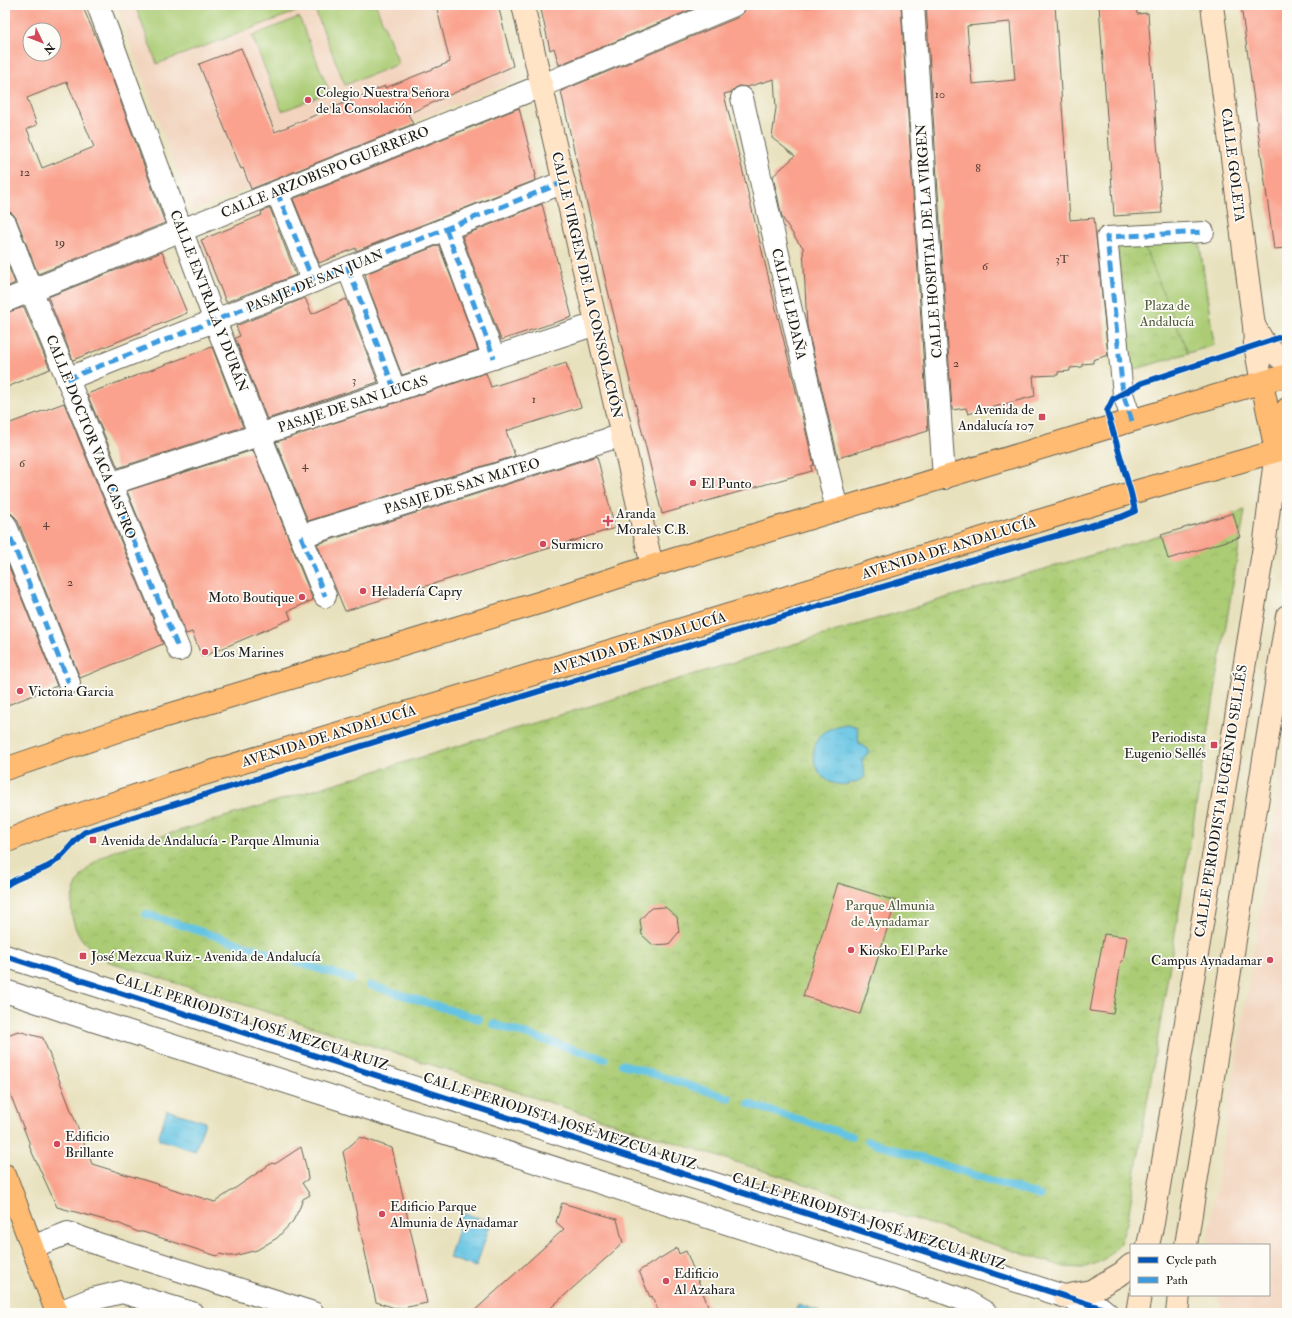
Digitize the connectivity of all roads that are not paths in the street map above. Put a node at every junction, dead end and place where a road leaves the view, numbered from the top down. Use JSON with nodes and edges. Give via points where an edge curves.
{"nodes":[{"id":1,"x":98,"y":5,"type":"edge"},
{"id":2,"x":522,"y":5,"type":"edge"},
{"id":3,"x":734,"y":5,"type":"edge"},
{"id":4,"x":914,"y":5,"type":"edge"},
{"id":5,"x":1212,"y":5,"type":"edge"},
{"id":6,"x":541,"y":86,"type":"junction"},
{"id":7,"x":742,"y":98,"type":"dead end"},
{"id":8,"x":564,"y":182,"type":"junction"},
{"id":9,"x":277,"y":192,"type":"junction"},
{"id":10,"x":5,"y":223,"type":"edge"},
{"id":11,"x":446,"y":229,"type":"junction"},
{"id":12,"x":181,"y":230,"type":"junction"},
{"id":13,"x":1204,"y":232,"type":"dead end"},
{"id":14,"x":348,"y":268,"type":"junction"},
{"id":15,"x":313,"y":281,"type":"junction"},
{"id":16,"x":31,"y":290,"type":"junction"},
{"id":17,"x":5,"y":300,"type":"edge"},
{"id":18,"x":215,"y":321,"type":"junction"},
{"id":19,"x":596,"y":324,"type":"junction"},
{"id":20,"x":1254,"y":326,"type":"junction"},
{"id":21,"x":494,"y":358,"type":"junction"},
{"id":22,"x":1287,"y":362,"type":"edge"},
{"id":23,"x":1287,"y":375,"type":"edge"},
{"id":24,"x":67,"y":379,"type":"junction"},
{"id":25,"x":1262,"y":384,"type":"junction"},
{"id":26,"x":395,"y":390,"type":"junction"},
{"id":27,"x":1287,"y":409,"type":"edge"},
{"id":28,"x":1132,"y":421,"type":"junction"},
{"id":29,"x":260,"y":434,"type":"junction"},
{"id":30,"x":622,"y":435,"type":"junction"},
{"id":31,"x":1281,"y":450,"type":"edge"},
{"id":32,"x":944,"y":478,"type":"junction"},
{"id":33,"x":110,"y":484,"type":"junction"},
{"id":34,"x":837,"y":510,"type":"junction"},
{"id":35,"x":5,"y":524,"type":"edge"},
{"id":36,"x":301,"y":536,"type":"junction"},
{"id":37,"x":652,"y":566,"type":"junction"},
{"id":38,"x":325,"y":596,"type":"dead end"},
{"id":39,"x":1287,"y":616,"type":"edge"},
{"id":40,"x":179,"y":650,"type":"dead end"},
{"id":41,"x":69,"y":683,"type":"dead end"},
{"id":42,"x":5,"y":769,"type":"edge"},
{"id":43,"x":5,"y":842,"type":"edge"},
{"id":44,"x":5,"y":956,"type":"edge"},
{"id":45,"x":5,"y":992,"type":"edge"},
{"id":46,"x":5,"y":1176,"type":"edge"},
{"id":47,"x":1148,"y":1244,"type":"edge"},
{"id":48,"x":1186,"y":1244,"type":"edge"},
{"id":49,"x":32,"y":1247,"type":"junction"},
{"id":50,"x":1130,"y":1266,"type":"edge"},
{"id":51,"x":1064,"y":1296,"type":"junction"},
{"id":52,"x":1140,"y":1296,"type":"edge"},
{"id":53,"x":1179,"y":1296,"type":"edge"},
{"id":54,"x":57,"y":1313,"type":"edge"},
{"id":55,"x":192,"y":1313,"type":"edge"},
{"id":56,"x":313,"y":1313,"type":"edge"},
{"id":57,"x":986,"y":1313,"type":"edge"},
{"id":58,"x":1107,"y":1313,"type":"edge"},
{"id":59,"x":1137,"y":1313,"type":"edge"},
{"id":60,"x":1177,"y":1313,"type":"edge"}],
"edges":[{"from":1,"to":12,"type":"street","name":"CALLE ENTRALA Y DURÁN"},
{"from":2,"to":6,"type":"main road","name":"CALLE VIRGEN DE LA CONSOLACIÓN"},
{"from":3,"to":6,"type":"street","name":"CALLE ARZOBISPO GUERRERO"},
{"from":4,"to":32,"type":"street","name":"CALLE HOSPITAL DE LA VIRGEN"},
{"from":5,"to":20,"type":"main road","name":"CALLE GOLETA"},
{"from":6,"to":8,"type":"main road","name":"CALLE VIRGEN DE LA CONSOLACIÓN"},
{"from":6,"to":9,"type":"street","name":"CALLE ARZOBISPO GUERRERO"},
{"from":7,"to":34,"type":"street","name":"CALLE LEDAÑA"},
{"from":8,"to":11,"type":"street","name":"PASAJE DE SAN JUAN"},
{"from":8,"to":19,"type":"main road","name":"CALLE VIRGEN DE LA CONSOLACIÓN"},
{"from":9,"to":12,"type":"street","name":"CALLE ARZOBISPO GUERRERO"},
{"from":9,"to":15,"type":"street"},
{"from":10,"to":16,"type":"street","name":"CALLE DOCTOR VACA CASTRO"},
{"from":11,"to":14,"type":"street","name":"PASAJE DE SAN JUAN"},
{"from":11,"to":21,"type":"street"},
{"from":12,"to":16,"type":"street","name":"CALLE ARZOBISPO GUERRERO"},
{"from":12,"to":18,"type":"street","name":"CALLE ENTRALA Y DURÁN"},
{"from":13,"to":28,"type":"street","via":[[1107,237],[1123,394]]},
{"from":14,"to":15,"type":"street","name":"PASAJE DE SAN JUAN"},
{"from":14,"to":26,"type":"street"},
{"from":15,"to":18,"type":"street","name":"PASAJE DE SAN JUAN"},
{"from":16,"to":17,"type":"street","name":"CALLE ARZOBISPO GUERRERO"},
{"from":16,"to":24,"type":"street","name":"CALLE DOCTOR VACA CASTRO"},
{"from":18,"to":24,"type":"street","name":"PASAJE DE SAN JUAN"},
{"from":18,"to":29,"type":"street","name":"CALLE ENTRALA Y DURÁN"},
{"from":19,"to":21,"type":"street","name":"PASAJE DE SAN LUCAS"},
{"from":19,"to":30,"type":"main road","name":"CALLE VIRGEN DE LA CONSOLACIÓN"},
{"from":20,"to":22,"type":"main road","name":"CALLE GOLETA","via":[[1269,349]]},
{"from":20,"to":25,"type":"main road","name":"CALLE GOLETA"},
{"from":21,"to":26,"type":"street","name":"PASAJE DE SAN LUCAS"},
{"from":23,"to":25,"type":"main road"},
{"from":24,"to":33,"type":"street","name":"CALLE DOCTOR VACA CASTRO"},
{"from":25,"to":28,"type":"main road"},
{"from":25,"to":31,"type":"main road"},
{"from":26,"to":29,"type":"street","name":"PASAJE DE SAN LUCAS"},
{"from":27,"to":31,"type":"main road","via":[[1280,426]]},
{"from":28,"to":32,"type":"main road"},
{"from":29,"to":33,"type":"street","name":"PASAJE DE SAN LUCAS"},
{"from":29,"to":36,"type":"street","name":"CALLE ENTRALA Y DURÁN"},
{"from":30,"to":36,"type":"street","name":"PASAJE DE SAN MATEO"},
{"from":30,"to":37,"type":"main road","name":"CALLE VIRGEN DE LA CONSOLACIÓN"},
{"from":31,"to":43,"type":"main road","name":"AVENIDA DE ANDALUCÍA","via":[[1114,498],[174,783],[30,831]]},
{"from":31,"to":47,"type":"main road","name":"CALLE PERIODISTA EUGENIO SELLÉS"},
{"from":32,"to":34,"type":"main road"},
{"from":33,"to":40,"type":"street","name":"CALLE DOCTOR VACA CASTRO"},
{"from":34,"to":37,"type":"main road"},
{"from":35,"to":41,"type":"street"},
{"from":36,"to":38,"type":"street","name":"CALLE ENTRALA Y DURÁN"},
{"from":37,"to":42,"type":"main road","via":[[129,727]]},
{"from":39,"to":48,"type":"main road"},
{"from":44,"to":51,"type":"street","name":"CALLE PERIODISTA JOSÉ MEZCUA RUIZ"},
{"from":45,"to":57,"type":"street","via":[[940,1291],[964,1300]]},
{"from":46,"to":49,"type":"main road"},
{"from":49,"to":54,"type":"main road"},
{"from":49,"to":56,"type":"street","via":[[68,1233]]},
{"from":50,"to":51,"type":"main road","via":[[1091,1291]]},
{"from":51,"to":58,"type":"street","name":"CALLE PERIODISTA JOSÉ MEZCUA RUIZ","via":[[1101,1308]]},
{"from":52,"to":59,"type":"main road"},
{"from":53,"to":60,"type":"main road"},
{"from":54,"to":55,"type":"street","via":[[89,1300],[122,1292]]}]}
